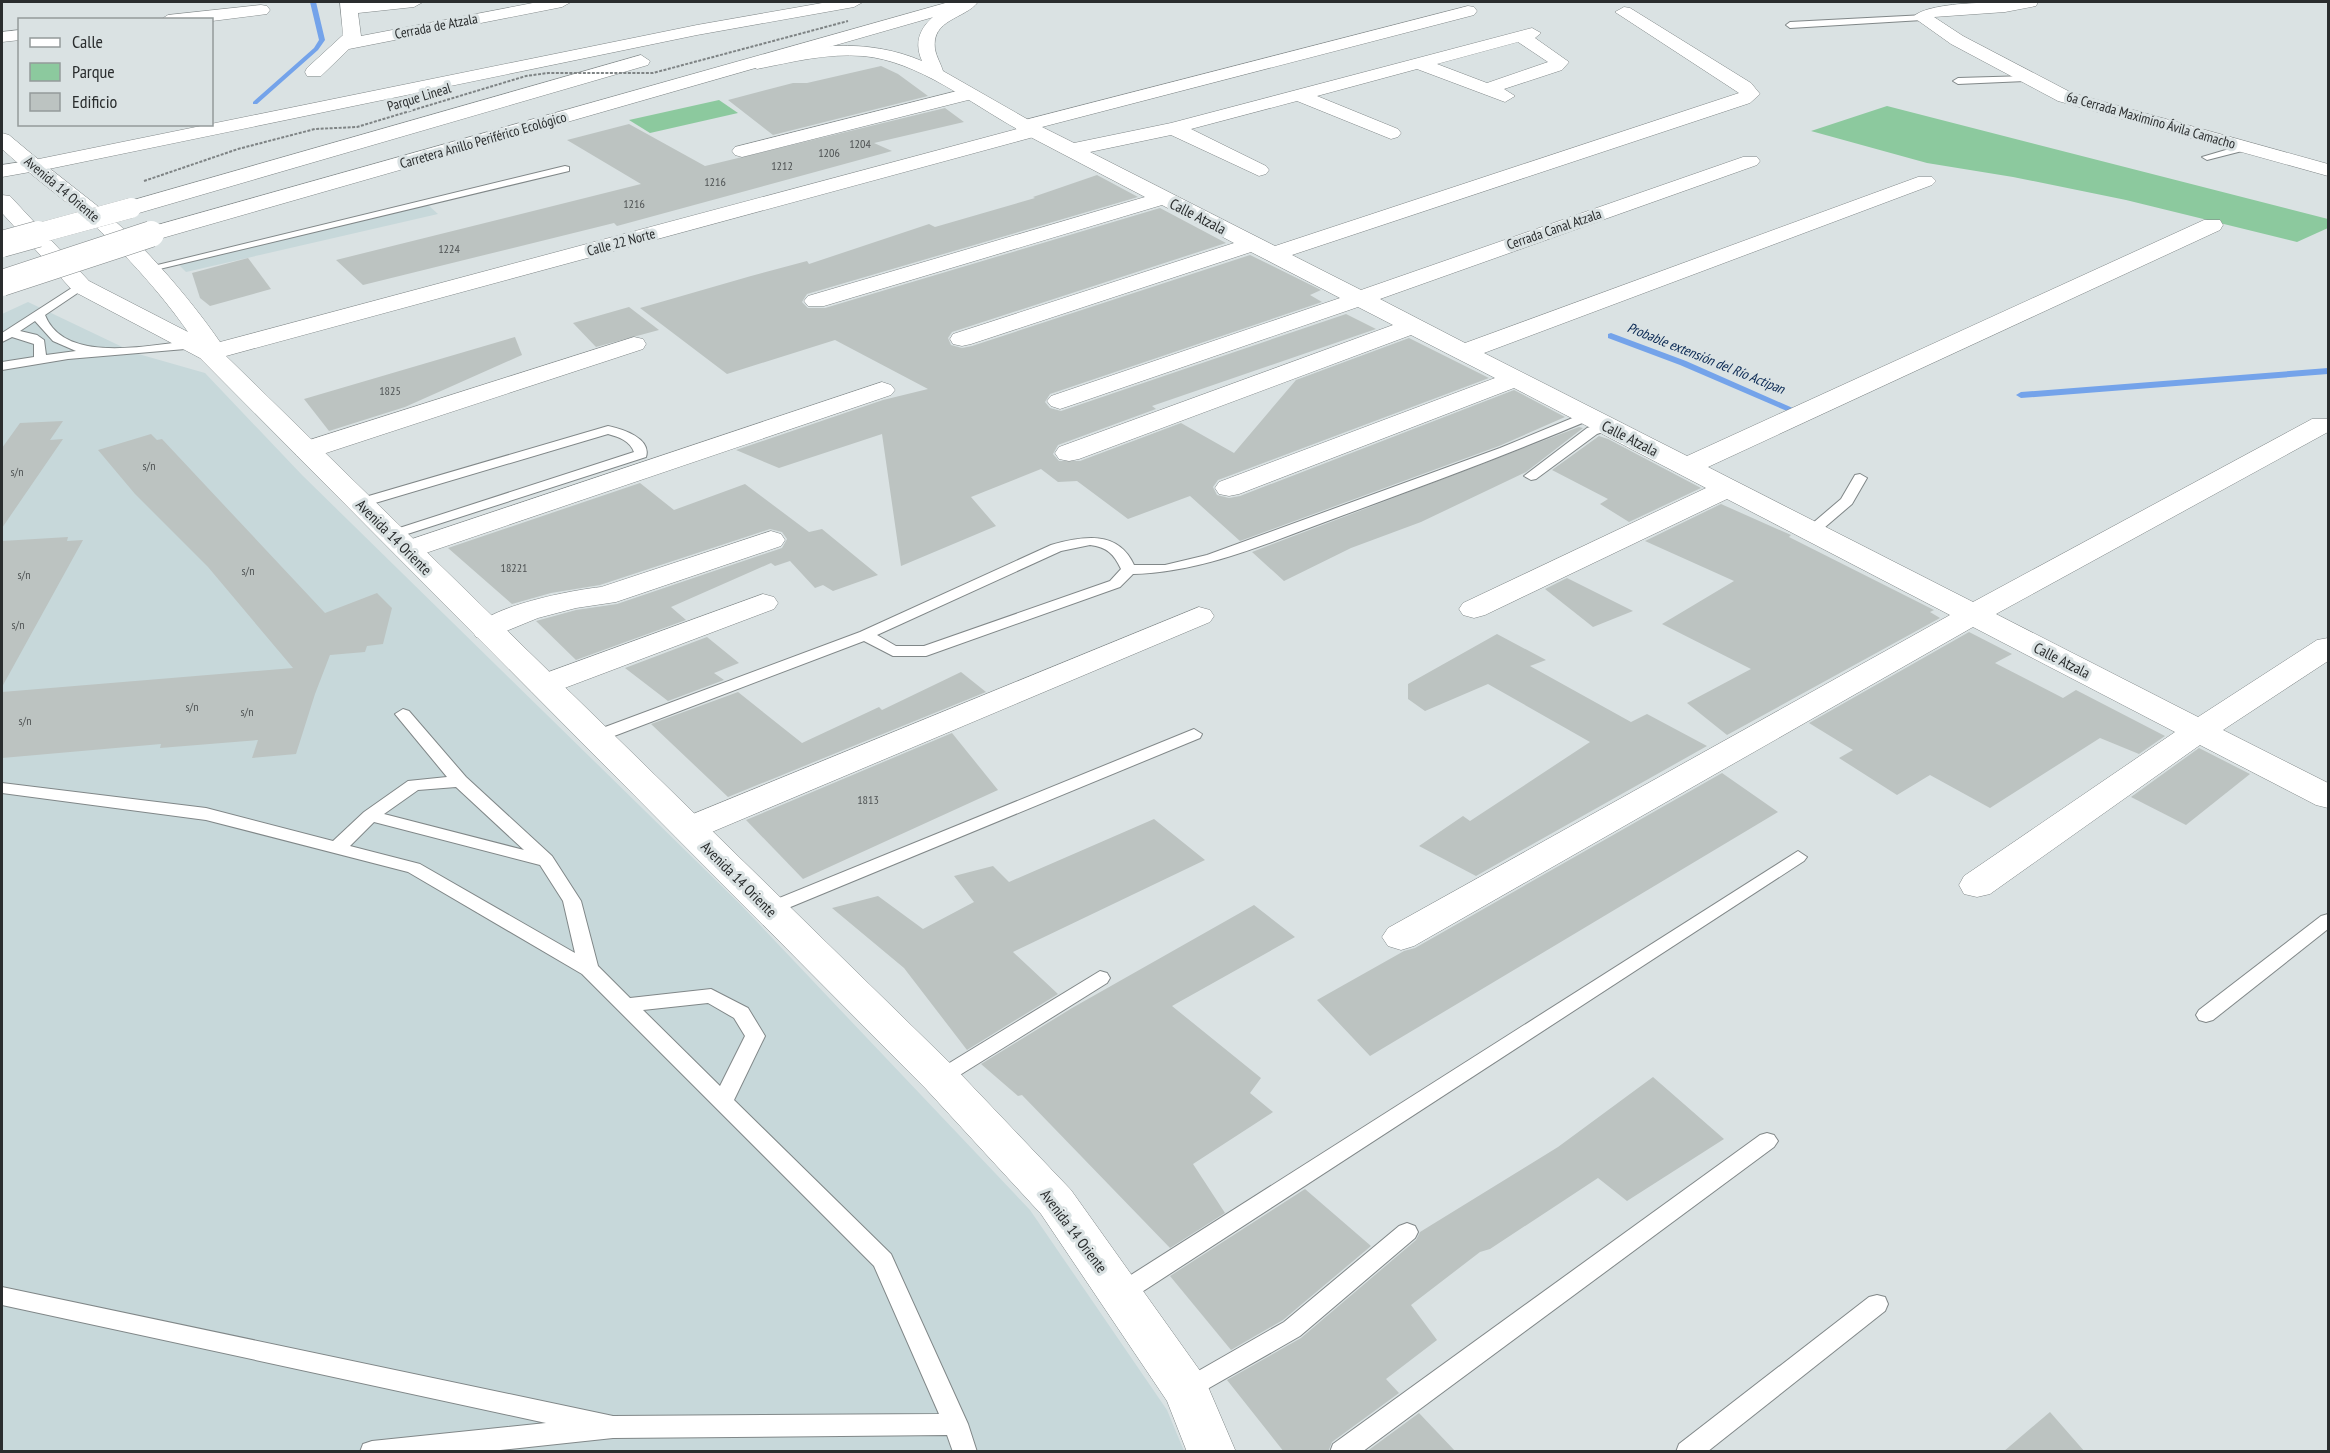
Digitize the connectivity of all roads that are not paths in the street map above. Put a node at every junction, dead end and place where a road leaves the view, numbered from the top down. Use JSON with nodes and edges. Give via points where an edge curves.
{"nodes":[{"id":1,"x":414,"y":2,"type":"edge"},
{"id":2,"x":562,"y":2,"type":"edge"},
{"id":3,"x":854,"y":2,"type":"edge"},
{"id":4,"x":968,"y":2,"type":"edge"},
{"id":5,"x":2030,"y":2,"type":"edge"},
{"id":6,"x":349,"y":5,"type":"edge"},
{"id":7,"x":261,"y":10,"type":"dead end"},
{"id":8,"x":1468,"y":11,"type":"dead end"},
{"id":9,"x":1624,"y":12,"type":"dead end"},
{"id":10,"x":1922,"y":17,"type":"junction"},
{"id":11,"x":187,"y":18,"type":"edge"},
{"id":12,"x":1790,"y":25,"type":"dead end"},
{"id":13,"x":18,"y":35,"type":"edge"},
{"id":14,"x":2,"y":37,"type":"edge"},
{"id":15,"x":346,"y":44,"type":"junction"},
{"id":16,"x":1420,"y":64,"type":"junction"},
{"id":17,"x":738,"y":67,"type":"junction"},
{"id":18,"x":314,"y":72,"type":"dead end"},
{"id":19,"x":934,"y":74,"type":"junction"},
{"id":20,"x":2025,"y":78,"type":"junction"},
{"id":21,"x":1958,"y":81,"type":"dead end"},
{"id":22,"x":951,"y":84,"type":"junction"},
{"id":23,"x":1486,"y":89,"type":"junction"},
{"id":24,"x":969,"y":94,"type":"junction"},
{"id":25,"x":1299,"y":95,"type":"junction"},
{"id":26,"x":1508,"y":97,"type":"dead end"},
{"id":27,"x":779,"y":125,"type":"dead end"},
{"id":28,"x":1173,"y":128,"type":"junction"},
{"id":29,"x":1029,"y":129,"type":"junction"},
{"id":30,"x":1391,"y":133,"type":"dead end"},
{"id":31,"x":2,"y":139,"type":"edge"},
{"id":32,"x":2246,"y":147,"type":"junction"},
{"id":33,"x":742,"y":151,"type":"dead end"},
{"id":34,"x":1078,"y":154,"type":"junction"},
{"id":35,"x":2208,"y":157,"type":"dead end"},
{"id":36,"x":1750,"y":161,"type":"dead end"},
{"id":37,"x":34,"y":166,"type":"junction"},
{"id":38,"x":2324,"y":167,"type":"edge"},
{"id":39,"x":564,"y":169,"type":"dead end"},
{"id":40,"x":1259,"y":170,"type":"dead end"},
{"id":41,"x":2,"y":171,"type":"edge"},
{"id":42,"x":1925,"y":181,"type":"dead end"},
{"id":43,"x":1164,"y":198,"type":"junction"},
{"id":44,"x":2,"y":201,"type":"edge"},
{"id":45,"x":2212,"y":225,"type":"dead end"},
{"id":46,"x":2,"y":244,"type":"edge"},
{"id":47,"x":1263,"y":249,"type":"junction"},
{"id":48,"x":147,"y":269,"type":"junction"},
{"id":49,"x":2,"y":283,"type":"edge"},
{"id":50,"x":81,"y":286,"type":"junction"},
{"id":51,"x":1359,"y":299,"type":"junction"},
{"id":52,"x":816,"y":301,"type":"dead end"},
{"id":53,"x":39,"y":315,"type":"junction"},
{"id":54,"x":1413,"y":326,"type":"junction"},
{"id":55,"x":6,"y":335,"type":"edge"},
{"id":56,"x":962,"y":339,"type":"dead end"},
{"id":57,"x":634,"y":344,"type":"dead end"},
{"id":58,"x":202,"y":347,"type":"junction"},
{"id":59,"x":104,"y":351,"type":"junction"},
{"id":60,"x":1463,"y":352,"type":"junction"},
{"id":61,"x":40,"y":359,"type":"junction"},
{"id":62,"x":2,"y":366,"type":"edge"},
{"id":63,"x":1516,"y":379,"type":"junction"},
{"id":64,"x":882,"y":390,"type":"dead end"},
{"id":65,"x":1060,"y":401,"type":"dead end"},
{"id":66,"x":1597,"y":421,"type":"junction"},
{"id":67,"x":2320,"y":425,"type":"dead end"},
{"id":68,"x":307,"y":450,"type":"junction"},
{"id":69,"x":1069,"y":453,"type":"dead end"},
{"id":70,"x":1686,"y":467,"type":"junction"},
{"id":71,"x":1531,"y":476,"type":"dead end"},
{"id":72,"x":1860,"y":478,"type":"dead end"},
{"id":73,"x":1229,"y":488,"type":"dead end"},
{"id":74,"x":1728,"y":488,"type":"junction"},
{"id":75,"x":360,"y":503,"type":"junction"},
{"id":76,"x":1812,"y":531,"type":"junction"},
{"id":77,"x":771,"y":540,"type":"dead end"},
{"id":78,"x":400,"y":543,"type":"junction"},
{"id":79,"x":1129,"y":570,"type":"junction"},
{"id":80,"x":763,"y":603,"type":"dead end"},
{"id":81,"x":1474,"y":609,"type":"dead end"},
{"id":82,"x":1973,"y":614,"type":"junction"},
{"id":83,"x":1199,"y":616,"type":"dead end"},
{"id":84,"x":487,"y":630,"type":"junction"},
{"id":85,"x":865,"y":635,"type":"junction"},
{"id":86,"x":2328,"y":647,"type":"edge"},
{"id":87,"x":543,"y":685,"type":"junction"},
{"id":88,"x":404,"y":714,"type":"dead end"},
{"id":89,"x":2200,"y":731,"type":"junction"},
{"id":90,"x":1194,"y":734,"type":"dead end"},
{"id":91,"x":596,"y":737,"type":"junction"},
{"id":92,"x":460,"y":781,"type":"junction"},
{"id":93,"x":2,"y":788,"type":"edge"},
{"id":94,"x":2328,"y":797,"type":"edge"},
{"id":95,"x":370,"y":816,"type":"junction"},
{"id":96,"x":688,"y":829,"type":"junction"},
{"id":97,"x":337,"y":848,"type":"junction"},
{"id":98,"x":1798,"y":857,"type":"dead end"},
{"id":99,"x":546,"y":861,"type":"junction"},
{"id":100,"x":1977,"y":885,"type":"dead end"},
{"id":101,"x":770,"y":909,"type":"junction"},
{"id":102,"x":2328,"y":920,"type":"edge"},
{"id":103,"x":1401,"y":937,"type":"dead end"},
{"id":104,"x":589,"y":969,"type":"junction"},
{"id":105,"x":1100,"y":978,"type":"dead end"},
{"id":106,"x":625,"y":1005,"type":"junction"},
{"id":107,"x":2206,"y":1015,"type":"dead end"},
{"id":108,"x":940,"y":1078,"type":"junction"},
{"id":109,"x":723,"y":1101,"type":"junction"},
{"id":110,"x":1767,"y":1141,"type":"dead end"},
{"id":111,"x":1407,"y":1232,"type":"dead end"},
{"id":112,"x":1120,"y":1294,"type":"junction"},
{"id":113,"x":2,"y":1296,"type":"edge"},
{"id":114,"x":1877,"y":1304,"type":"dead end"},
{"id":115,"x":1186,"y":1390,"type":"junction"},
{"id":116,"x":956,"y":1424,"type":"junction"},
{"id":117,"x":613,"y":1427,"type":"junction"},
{"id":118,"x":372,"y":1452,"type":"edge"},
{"id":119,"x":965,"y":1452,"type":"edge"},
{"id":120,"x":1212,"y":1452,"type":"edge"},
{"id":121,"x":1342,"y":1452,"type":"edge"},
{"id":122,"x":1688,"y":1452,"type":"edge"}],
"edges":[{"from":1,"to":6,"type":"main road","name":"Cerrada de Atzala"},
{"from":2,"to":15,"type":"main road","name":"Cerrada de Atzala"},
{"from":3,"to":37,"type":"main road","via":[[674,34]]},
{"from":3,"to":46,"type":"main road","bridge":true},
{"from":4,"to":17,"type":"main road","name":"Carretera Anillo Periférico Ecológico"},
{"from":4,"to":19,"type":"main road","via":[[943,17],[926,39]]},
{"from":5,"to":10,"type":"main road","via":[[1936,11]]},
{"from":6,"to":15,"type":"main road","via":[[352,36]]},
{"from":7,"to":11,"type":"main road"},
{"from":8,"to":29,"type":"main road","name":"Calle 22 Norte"},
{"from":9,"to":47,"type":"main road","via":[[1750,94]]},
{"from":10,"to":12,"type":"lane"},
{"from":10,"to":20,"type":"main road","name":"6a Cerrada Maximino Ávila Camacho"},
{"from":13,"to":14,"type":"main road"},
{"from":15,"to":18,"type":"main road"},
{"from":16,"to":23,"type":"main road"},
{"from":16,"to":23,"type":"main road","via":[[1526,34],[1560,62]]},
{"from":16,"to":25,"type":"main road"},
{"from":17,"to":19,"type":"main road","name":"Calle Atzala","via":[[818,52],[859,50],[881,53]]},
{"from":17,"to":49,"type":"main road","name":"Carretera Anillo Periférico Ecológico","bridge":true,"via":[[151,234]]},
{"from":19,"to":22,"type":"main road","name":"Calle Atzala"},
{"from":20,"to":21,"type":"lane"},
{"from":20,"to":32,"type":"main road","name":"6a Cerrada Maximino Ávila Camacho","via":[[2065,97]]},
{"from":22,"to":24,"type":"main road","name":"Calle Atzala"},
{"from":22,"to":27,"type":"main road"},
{"from":23,"to":26,"type":"main road"},
{"from":24,"to":29,"type":"main road","name":"Calle Atzala"},
{"from":24,"to":33,"type":"main road"},
{"from":25,"to":28,"type":"main road"},
{"from":25,"to":30,"type":"main road"},
{"from":28,"to":34,"type":"main road","via":[[1128,144]]},
{"from":28,"to":40,"type":"main road"},
{"from":29,"to":34,"type":"main road","name":"Calle Atzala"},
{"from":29,"to":58,"type":"main road","name":"Calle 22 Norte"},
{"from":31,"to":37,"type":"main road","name":"Avenida 14 Oriente"},
{"from":32,"to":35,"type":"lane"},
{"from":32,"to":38,"type":"main road","name":"6a Cerrada Maximino Ávila Camacho"},
{"from":34,"to":43,"type":"main road","name":"Calle Atzala"},
{"from":36,"to":51,"type":"main road","name":"Cerrada Canal Atzala"},
{"from":37,"to":41,"type":"main road"},
{"from":37,"to":48,"type":"main road","name":"Avenida 14 Oriente","via":[[88,209]]},
{"from":39,"to":48,"type":"lane"},
{"from":42,"to":60,"type":"main road"},
{"from":43,"to":47,"type":"main road","name":"Calle Atzala"},
{"from":43,"to":52,"type":"main road"},
{"from":44,"to":50,"type":"main road","name":"Avenida 14 Oriente"},
{"from":45,"to":70,"type":"main road"},
{"from":47,"to":51,"type":"main road","name":"Calle Atzala"},
{"from":47,"to":56,"type":"main road"},
{"from":48,"to":58,"type":"main road","name":"Avenida 14 Oriente","via":[[183,308]]},
{"from":50,"to":53,"type":"lane"},
{"from":50,"to":58,"type":"main road","name":"Avenida 14 Oriente"},
{"from":51,"to":54,"type":"main road","name":"Calle Atzala"},
{"from":51,"to":65,"type":"main road","name":"Cerrada Canal Atzala"},
{"from":53,"to":55,"type":"lane"},
{"from":53,"to":59,"type":"lane","via":[[44,328],[59,340]]},
{"from":54,"to":60,"type":"main road","name":"Calle Atzala"},
{"from":54,"to":69,"type":"main road"},
{"from":55,"to":61,"type":"lane","via":[[33,338],[40,344]]},
{"from":57,"to":68,"type":"main road"},
{"from":58,"to":59,"type":"lane"},
{"from":58,"to":68,"type":"main road","name":"Avenida 14 Oriente"},
{"from":59,"to":61,"type":"lane"},
{"from":60,"to":63,"type":"main road","name":"Calle Atzala"},
{"from":61,"to":62,"type":"lane"},
{"from":63,"to":66,"type":"main road","name":"Calle Atzala"},
{"from":63,"to":73,"type":"main road"},
{"from":64,"to":78,"type":"main road"},
{"from":66,"to":70,"type":"main road","name":"Calle Atzala"},
{"from":66,"to":71,"type":"lane","via":[[1592,431]]},
{"from":66,"to":79,"type":"lane","via":[[1506,450],[1212,558],[1165,569]]},
{"from":67,"to":82,"type":"main road"},
{"from":68,"to":75,"type":"main road","name":"Avenida 14 Oriente"},
{"from":70,"to":74,"type":"main road","name":"Calle Atzala"},
{"from":72,"to":76,"type":"lane","via":[[1847,501]]},
{"from":74,"to":76,"type":"main road","name":"Calle Atzala"},
{"from":74,"to":81,"type":"main road"},
{"from":75,"to":78,"type":"main road","name":"Avenida 14 Oriente"},
{"from":75,"to":78,"type":"lane","via":[[608,430],[624,434],[639,447],[640,454]]},
{"from":76,"to":82,"type":"main road","name":"Calle Atzala"},
{"from":77,"to":84,"type":"main road","via":[[605,596],[575,599],[527,612]]},
{"from":78,"to":84,"type":"main road","name":"Avenida 14 Oriente"},
{"from":79,"to":85,"type":"lane","via":[[1115,584],[926,651],[892,651]]},
{"from":79,"to":85,"type":"lane","via":[[1124,554],[1103,542],[1079,540]]},
{"from":80,"to":87,"type":"main road"},
{"from":82,"to":89,"type":"main road","name":"Calle Atzala"},
{"from":82,"to":103,"type":"main road"},
{"from":83,"to":96,"type":"main road"},
{"from":84,"to":87,"type":"main road","name":"Avenida 14 Oriente"},
{"from":85,"to":91,"type":"lane"},
{"from":86,"to":89,"type":"main road"},
{"from":87,"to":91,"type":"main road","name":"Avenida 14 Oriente"},
{"from":88,"to":92,"type":"lane"},
{"from":89,"to":94,"type":"main road","name":"Calle Atzala"},
{"from":89,"to":100,"type":"main road"},
{"from":90,"to":101,"type":"lane"},
{"from":91,"to":96,"type":"main road","name":"Avenida 14 Oriente"},
{"from":92,"to":95,"type":"lane","via":[[414,785]]},
{"from":92,"to":99,"type":"lane"},
{"from":93,"to":97,"type":"lane","via":[[206,814]]},
{"from":95,"to":97,"type":"lane"},
{"from":95,"to":99,"type":"lane"},
{"from":96,"to":101,"type":"main road","name":"Avenida 14 Oriente"},
{"from":97,"to":104,"type":"lane","via":[[414,867]]},
{"from":98,"to":112,"type":"lane"},
{"from":99,"to":104,"type":"lane","via":[[572,901]]},
{"from":101,"to":108,"type":"main road","name":"Avenida 14 Oriente"},
{"from":102,"to":107,"type":"lane"},
{"from":104,"to":106,"type":"lane"},
{"from":105,"to":108,"type":"lane"},
{"from":106,"to":109,"type":"lane"},
{"from":106,"to":109,"type":"lane","via":[[711,996],[741,1013],[755,1036]]},
{"from":108,"to":112,"type":"main road","name":"Avenida 14 Oriente","via":[[1056,1202]]},
{"from":109,"to":116,"type":"lane","via":[[883,1260]]},
{"from":110,"to":121,"type":"lane"},
{"from":111,"to":115,"type":"lane","via":[[1292,1329]]},
{"from":112,"to":115,"type":"main road","name":"Avenida 14 Oriente"},
{"from":113,"to":117,"type":"lane"},
{"from":114,"to":122,"type":"lane"},
{"from":115,"to":120,"type":"main road","name":"Avenida 14 Oriente"},
{"from":116,"to":117,"type":"lane"},
{"from":116,"to":119,"type":"lane"},
{"from":117,"to":118,"type":"lane"}]}
